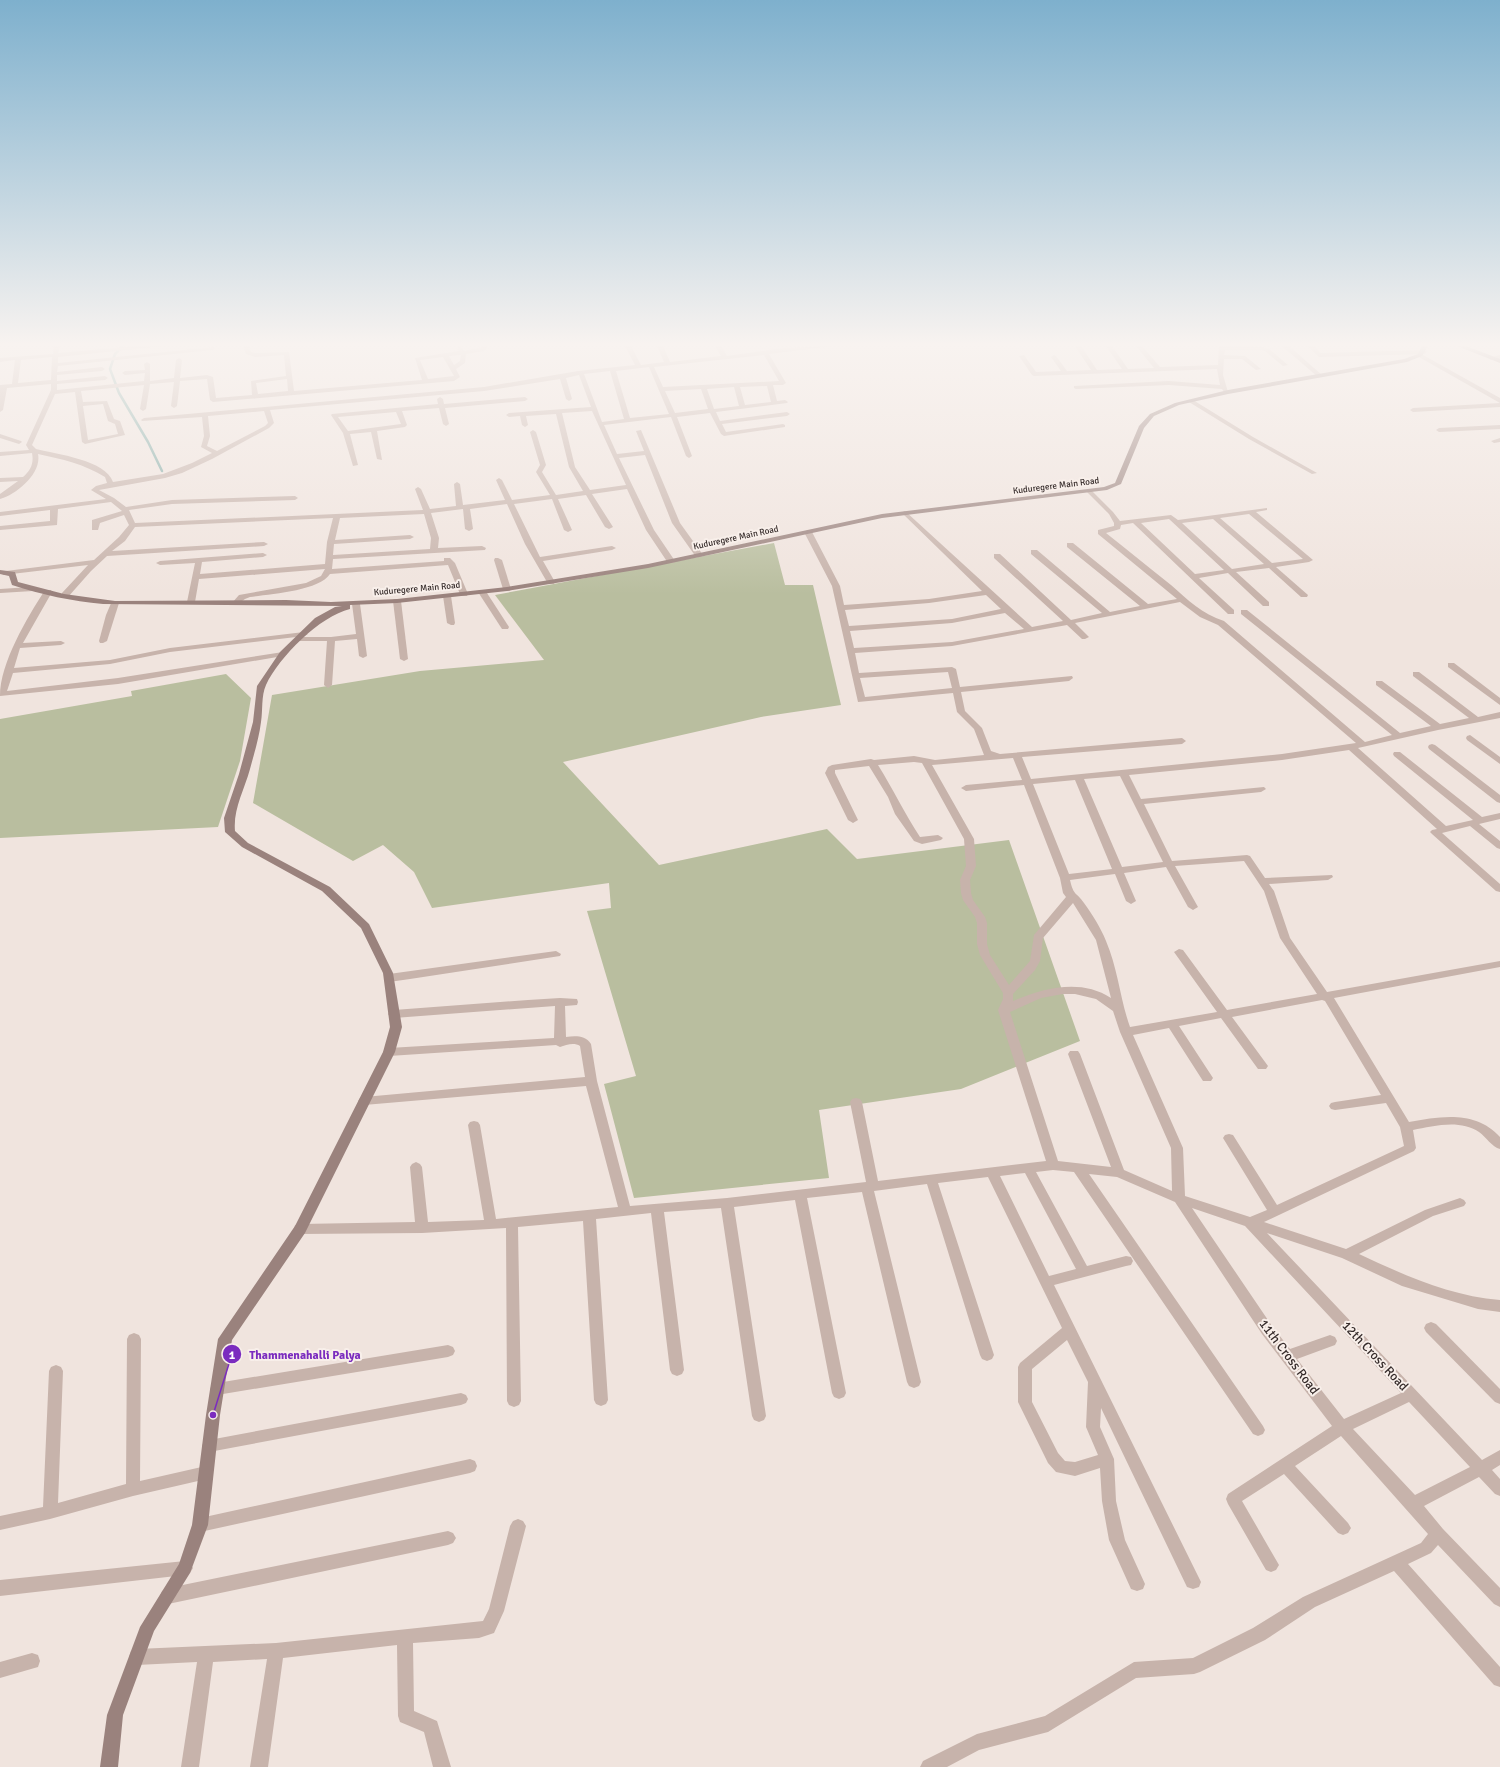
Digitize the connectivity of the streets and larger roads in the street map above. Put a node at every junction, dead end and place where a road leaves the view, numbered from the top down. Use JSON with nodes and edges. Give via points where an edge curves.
{"nodes":[{"id":1,"x":37,"y":428,"type":"edge"},
{"id":2,"x":84,"y":428,"type":"edge"},
{"id":3,"x":120,"y":428,"type":"edge"},
{"id":4,"x":206,"y":428,"type":"edge"},
{"id":5,"x":264,"y":428,"type":"edge"},
{"id":6,"x":343,"y":428,"type":"edge"},
{"id":7,"x":385,"y":428,"type":"edge"},
{"id":8,"x":562,"y":428,"type":"edge"},
{"id":9,"x":602,"y":428,"type":"edge"},
{"id":10,"x":678,"y":428,"type":"edge"},
{"id":11,"x":721,"y":428,"type":"edge"},
{"id":12,"x":765,"y":428,"type":"edge"},
{"id":13,"x":1141,"y":428,"type":"edge"},
{"id":14,"x":1236,"y":428,"type":"edge"},
{"id":15,"x":1470,"y":428,"type":"edge"},
{"id":16,"x":374,"y":430,"type":"junction"},
{"id":17,"x":1439,"y":430,"type":"dead end"},
{"id":18,"x":639,"y":431,"type":"dead end"},
{"id":19,"x":533,"y":432,"type":"dead end"},
{"id":20,"x":346,"y":433,"type":"junction"},
{"id":21,"x":0,"y":436,"type":"edge"},
{"id":22,"x":19,"y":442,"type":"dead end"},
{"id":23,"x":35,"y":451,"type":"junction"},
{"id":24,"x":217,"y":452,"type":"junction"},
{"id":25,"x":648,"y":453,"type":"junction"},
{"id":26,"x":0,"y":454,"type":"edge"},
{"id":27,"x":615,"y":456,"type":"junction"},
{"id":28,"x":689,"y":456,"type":"dead end"},
{"id":29,"x":380,"y":459,"type":"dead end"},
{"id":30,"x":355,"y":466,"type":"dead end"},
{"id":31,"x":1314,"y":473,"type":"dead end"},
{"id":32,"x":26,"y":479,"type":"junction"},
{"id":33,"x":0,"y":480,"type":"edge"},
{"id":34,"x":500,"y":480,"type":"dead end"},
{"id":35,"x":457,"y":484,"type":"dead end"},
{"id":36,"x":111,"y":485,"type":"junction"},
{"id":37,"x":629,"y":487,"type":"junction"},
{"id":38,"x":418,"y":489,"type":"dead end"},
{"id":39,"x":1088,"y":491,"type":"junction"},
{"id":40,"x":588,"y":492,"type":"junction"},
{"id":41,"x":3,"y":493,"type":"edge"},
{"id":42,"x":0,"y":497,"type":"edge"},
{"id":43,"x":554,"y":497,"type":"junction"},
{"id":44,"x":295,"y":498,"type":"dead end"},
{"id":45,"x":112,"y":499,"type":"junction"},
{"id":46,"x":509,"y":501,"type":"junction"},
{"id":47,"x":54,"y":507,"type":"junction"},
{"id":48,"x":463,"y":507,"type":"junction"},
{"id":49,"x":1265,"y":509,"type":"dead end"},
{"id":50,"x":125,"y":510,"type":"junction"},
{"id":51,"x":427,"y":511,"type":"junction"},
{"id":52,"x":1250,"y":511,"type":"junction"},
{"id":53,"x":905,"y":513,"type":"junction"},
{"id":54,"x":0,"y":514,"type":"edge"},
{"id":55,"x":337,"y":516,"type":"junction"},
{"id":56,"x":1214,"y":516,"type":"junction"},
{"id":57,"x":1135,"y":521,"type":"junction"},
{"id":58,"x":1177,"y":522,"type":"junction"},
{"id":59,"x":1118,"y":523,"type":"junction"},
{"id":60,"x":133,"y":525,"type":"junction"},
{"id":61,"x":609,"y":527,"type":"dead end"},
{"id":62,"x":0,"y":528,"type":"edge"},
{"id":63,"x":95,"y":528,"type":"dead end"},
{"id":64,"x":469,"y":529,"type":"dead end"},
{"id":65,"x":568,"y":530,"type":"dead end"},
{"id":66,"x":808,"y":532,"type":"junction"},
{"id":67,"x":410,"y":537,"type":"dead end"},
{"id":68,"x":331,"y":542,"type":"junction"},
{"id":69,"x":264,"y":544,"type":"dead end"},
{"id":70,"x":1070,"y":545,"type":"dead end"},
{"id":71,"x":482,"y":548,"type":"dead end"},
{"id":72,"x":612,"y":548,"type":"dead end"},
{"id":73,"x":434,"y":551,"type":"junction"},
{"id":74,"x":1034,"y":552,"type":"dead end"},
{"id":75,"x":105,"y":554,"type":"junction"},
{"id":76,"x":699,"y":555,"type":"junction"},
{"id":77,"x":263,"y":556,"type":"dead end"},
{"id":78,"x":997,"y":556,"type":"dead end"},
{"id":79,"x":330,"y":557,"type":"junction"},
{"id":80,"x":124,"y":560,"type":"dead end"},
{"id":81,"x":199,"y":560,"type":"junction"},
{"id":82,"x":498,"y":560,"type":"dead end"},
{"id":83,"x":538,"y":560,"type":"junction"},
{"id":84,"x":671,"y":561,"type":"junction"},
{"id":85,"x":97,"y":562,"type":"junction"},
{"id":86,"x":160,"y":563,"type":"dead end"},
{"id":87,"x":451,"y":563,"type":"junction"},
{"id":88,"x":1271,"y":566,"type":"junction"},
{"id":89,"x":88,"y":569,"type":"junction"},
{"id":90,"x":328,"y":569,"type":"junction"},
{"id":91,"x":1230,"y":571,"type":"junction"},
{"id":92,"x":3,"y":572,"type":"edge"},
{"id":93,"x":33,"y":574,"type":"dead end"},
{"id":94,"x":1194,"y":576,"type":"junction"},
{"id":95,"x":195,"y":577,"type":"junction"},
{"id":96,"x":551,"y":582,"type":"junction"},
{"id":97,"x":30,"y":589,"type":"junction"},
{"id":98,"x":507,"y":589,"type":"junction"},
{"id":99,"x":0,"y":591,"type":"edge"},
{"id":100,"x":48,"y":592,"type":"junction"},
{"id":101,"x":482,"y":592,"type":"junction"},
{"id":102,"x":988,"y":592,"type":"junction"},
{"id":103,"x":464,"y":594,"type":"junction"},
{"id":104,"x":65,"y":595,"type":"junction"},
{"id":105,"x":1304,"y":595,"type":"dead end"},
{"id":106,"x":447,"y":596,"type":"junction"},
{"id":107,"x":1181,"y":600,"type":"junction"},
{"id":108,"x":397,"y":601,"type":"junction"},
{"id":109,"x":191,"y":602,"type":"junction"},
{"id":110,"x":115,"y":603,"type":"junction"},
{"id":111,"x":236,"y":603,"type":"junction"},
{"id":112,"x":359,"y":603,"type":"junction"},
{"id":113,"x":1266,"y":604,"type":"dead end"},
{"id":114,"x":1145,"y":606,"type":"junction"},
{"id":115,"x":841,"y":608,"type":"junction"},
{"id":116,"x":1007,"y":610,"type":"junction"},
{"id":117,"x":1231,"y":612,"type":"dead end"},
{"id":118,"x":1244,"y":612,"type":"dead end"},
{"id":119,"x":1108,"y":614,"type":"junction"},
{"id":120,"x":1070,"y":622,"type":"junction"},
{"id":121,"x":450,"y":624,"type":"dead end"},
{"id":122,"x":505,"y":627,"type":"dead end"},
{"id":123,"x":846,"y":629,"type":"junction"},
{"id":124,"x":1030,"y":630,"type":"junction"},
{"id":125,"x":359,"y":636,"type":"junction"},
{"id":126,"x":1085,"y":636,"type":"dead end"},
{"id":127,"x":302,"y":637,"type":"junction"},
{"id":128,"x":331,"y":639,"type":"junction"},
{"id":129,"x":103,"y":641,"type":"dead end"},
{"id":130,"x":61,"y":643,"type":"dead end"},
{"id":131,"x":18,"y":646,"type":"junction"},
{"id":132,"x":850,"y":651,"type":"junction"},
{"id":133,"x":283,"y":654,"type":"junction"},
{"id":134,"x":363,"y":656,"type":"dead end"},
{"id":135,"x":404,"y":659,"type":"dead end"},
{"id":136,"x":1451,"y":665,"type":"dead end"},
{"id":137,"x":9,"y":671,"type":"junction"},
{"id":138,"x":1416,"y":674,"type":"dead end"},
{"id":139,"x":856,"y":676,"type":"junction"},
{"id":140,"x":1070,"y":678,"type":"dead end"},
{"id":141,"x":1379,"y":683,"type":"dead end"},
{"id":142,"x":328,"y":685,"type":"dead end"},
{"id":143,"x":956,"y":690,"type":"junction"},
{"id":144,"x":1500,"y":702,"type":"edge"},
{"id":145,"x":1500,"y":715,"type":"edge"},
{"id":146,"x":1477,"y":720,"type":"junction"},
{"id":147,"x":1438,"y":727,"type":"junction"},
{"id":148,"x":1399,"y":737,"type":"junction"},
{"id":149,"x":1470,"y":738,"type":"dead end"},
{"id":150,"x":1182,"y":740,"type":"dead end"},
{"id":151,"x":1363,"y":745,"type":"junction"},
{"id":152,"x":1351,"y":747,"type":"junction"},
{"id":153,"x":1432,"y":747,"type":"dead end"},
{"id":154,"x":1397,"y":754,"type":"dead end"},
{"id":155,"x":1017,"y":756,"type":"junction"},
{"id":156,"x":1000,"y":757,"type":"junction"},
{"id":157,"x":925,"y":761,"type":"junction"},
{"id":158,"x":1500,"y":761,"type":"edge"},
{"id":159,"x":871,"y":762,"type":"junction"},
{"id":160,"x":1123,"y":772,"type":"junction"},
{"id":161,"x":1078,"y":777,"type":"junction"},
{"id":162,"x":1029,"y":782,"type":"junction"},
{"id":163,"x":966,"y":788,"type":"dead end"},
{"id":164,"x":1261,"y":789,"type":"dead end"},
{"id":165,"x":1500,"y":800,"type":"edge"},
{"id":166,"x":1138,"y":802,"type":"junction"},
{"id":167,"x":1500,"y":816,"type":"edge"},
{"id":168,"x":853,"y":820,"type":"dead end"},
{"id":169,"x":1477,"y":822,"type":"junction"},
{"id":170,"x":1444,"y":830,"type":"junction"},
{"id":171,"x":938,"y":838,"type":"dead end"},
{"id":172,"x":1500,"y":846,"type":"edge"},
{"id":173,"x":1169,"y":864,"type":"junction"},
{"id":174,"x":1119,"y":871,"type":"junction"},
{"id":175,"x":1328,"y":877,"type":"dead end"},
{"id":176,"x":1065,"y":878,"type":"junction"},
{"id":177,"x":1262,"y":881,"type":"junction"},
{"id":178,"x":1500,"y":889,"type":"edge"},
{"id":179,"x":1072,"y":897,"type":"junction"},
{"id":180,"x":1131,"y":901,"type":"dead end"},
{"id":181,"x":1193,"y":907,"type":"dead end"},
{"id":182,"x":1179,"y":952,"type":"dead end"},
{"id":183,"x":556,"y":954,"type":"dead end"},
{"id":184,"x":1500,"y":964,"type":"edge"},
{"id":185,"x":389,"y":978,"type":"junction"},
{"id":186,"x":1008,"y":993,"type":"junction"},
{"id":187,"x":1326,"y":996,"type":"junction"},
{"id":188,"x":560,"y":1002,"type":"junction"},
{"id":189,"x":573,"y":1002,"type":"dead end"},
{"id":190,"x":1118,"y":1008,"type":"junction"},
{"id":191,"x":1004,"y":1010,"type":"junction"},
{"id":192,"x":1223,"y":1013,"type":"junction"},
{"id":193,"x":394,"y":1014,"type":"junction"},
{"id":194,"x":1171,"y":1023,"type":"junction"},
{"id":195,"x":1126,"y":1032,"type":"junction"},
{"id":196,"x":560,"y":1043,"type":"junction"},
{"id":197,"x":389,"y":1052,"type":"junction"},
{"id":198,"x":1074,"y":1054,"type":"dead end"},
{"id":199,"x":1262,"y":1066,"type":"dead end"},
{"id":200,"x":1207,"y":1078,"type":"dead end"},
{"id":201,"x":591,"y":1081,"type":"junction"},
{"id":202,"x":1389,"y":1098,"type":"junction"},
{"id":203,"x":364,"y":1101,"type":"junction"},
{"id":204,"x":856,"y":1102,"type":"dead end"},
{"id":205,"x":1335,"y":1106,"type":"dead end"},
{"id":206,"x":474,"y":1125,"type":"dead end"},
{"id":207,"x":1406,"y":1127,"type":"junction"},
{"id":208,"x":1229,"y":1138,"type":"dead end"},
{"id":209,"x":1500,"y":1145,"type":"edge"},
{"id":210,"x":1053,"y":1165,"type":"junction"},
{"id":211,"x":416,"y":1168,"type":"dead end"},
{"id":212,"x":1028,"y":1168,"type":"junction"},
{"id":213,"x":1078,"y":1168,"type":"junction"},
{"id":214,"x":992,"y":1172,"type":"junction"},
{"id":215,"x":1120,"y":1173,"type":"junction"},
{"id":216,"x":931,"y":1179,"type":"junction"},
{"id":217,"x":870,"y":1186,"type":"junction"},
{"id":218,"x":800,"y":1194,"type":"junction"},
{"id":219,"x":1179,"y":1198,"type":"junction"},
{"id":220,"x":727,"y":1203,"type":"junction"},
{"id":221,"x":1460,"y":1203,"type":"dead end"},
{"id":222,"x":657,"y":1208,"type":"junction"},
{"id":223,"x":625,"y":1211,"type":"junction"},
{"id":224,"x":1274,"y":1211,"type":"junction"},
{"id":225,"x":589,"y":1215,"type":"junction"},
{"id":226,"x":512,"y":1223,"type":"junction"},
{"id":227,"x":1250,"y":1223,"type":"junction"},
{"id":228,"x":491,"y":1224,"type":"junction"},
{"id":229,"x":422,"y":1228,"type":"junction"},
{"id":230,"x":300,"y":1229,"type":"junction"},
{"id":231,"x":1347,"y":1254,"type":"junction"},
{"id":232,"x":1126,"y":1261,"type":"dead end"},
{"id":233,"x":1084,"y":1272,"type":"junction"},
{"id":234,"x":1045,"y":1282,"type":"junction"},
{"id":235,"x":1500,"y":1306,"type":"edge"},
{"id":236,"x":1431,"y":1328,"type":"dead end"},
{"id":237,"x":1069,"y":1330,"type":"junction"},
{"id":238,"x":134,"y":1339,"type":"dead end"},
{"id":239,"x":1330,"y":1341,"type":"dead end"},
{"id":240,"x":448,"y":1351,"type":"dead end"},
{"id":241,"x":986,"y":1355,"type":"dead end"},
{"id":242,"x":1288,"y":1356,"type":"junction"},
{"id":243,"x":677,"y":1370,"type":"dead end"},
{"id":244,"x":56,"y":1371,"type":"dead end"},
{"id":245,"x":914,"y":1382,"type":"dead end"},
{"id":246,"x":1094,"y":1382,"type":"junction"},
{"id":247,"x":217,"y":1389,"type":"junction"},
{"id":248,"x":839,"y":1393,"type":"dead end"},
{"id":249,"x":1411,"y":1395,"type":"junction"},
{"id":250,"x":1500,"y":1398,"type":"edge"},
{"id":251,"x":461,"y":1399,"type":"dead end"},
{"id":252,"x":601,"y":1400,"type":"dead end"},
{"id":253,"x":514,"y":1401,"type":"dead end"},
{"id":254,"x":759,"y":1416,"type":"dead end"},
{"id":255,"x":1342,"y":1427,"type":"junction"},
{"id":256,"x":1258,"y":1430,"type":"dead end"},
{"id":257,"x":209,"y":1446,"type":"junction"},
{"id":258,"x":1107,"y":1459,"type":"junction"},
{"id":259,"x":1499,"y":1459,"type":"edge"},
{"id":260,"x":1286,"y":1465,"type":"junction"},
{"id":261,"x":470,"y":1466,"type":"dead end"},
{"id":262,"x":1481,"y":1469,"type":"junction"},
{"id":263,"x":206,"y":1473,"type":"junction"},
{"id":264,"x":133,"y":1488,"type":"junction"},
{"id":265,"x":1500,"y":1489,"type":"edge"},
{"id":266,"x":1413,"y":1504,"type":"junction"},
{"id":267,"x":50,"y":1512,"type":"junction"},
{"id":268,"x":0,"y":1523,"type":"edge"},
{"id":269,"x":200,"y":1524,"type":"junction"},
{"id":270,"x":518,"y":1526,"type":"dead end"},
{"id":271,"x":1343,"y":1528,"type":"dead end"},
{"id":272,"x":1438,"y":1534,"type":"junction"},
{"id":273,"x":448,"y":1538,"type":"dead end"},
{"id":274,"x":1396,"y":1562,"type":"junction"},
{"id":275,"x":1271,"y":1565,"type":"dead end"},
{"id":276,"x":185,"y":1568,"type":"junction"},
{"id":277,"x":1193,"y":1582,"type":"dead end"},
{"id":278,"x":1136,"y":1584,"type":"dead end"},
{"id":279,"x":0,"y":1588,"type":"edge"},
{"id":280,"x":168,"y":1596,"type":"junction"},
{"id":281,"x":1500,"y":1599,"type":"edge"},
{"id":282,"x":405,"y":1636,"type":"junction"},
{"id":283,"x":276,"y":1650,"type":"junction"},
{"id":284,"x":206,"y":1653,"type":"junction"},
{"id":285,"x":137,"y":1656,"type":"junction"},
{"id":286,"x":32,"y":1661,"type":"dead end"},
{"id":287,"x":0,"y":1670,"type":"edge"},
{"id":288,"x":1500,"y":1679,"type":"edge"},
{"id":289,"x":109,"y":1767,"type":"edge"},
{"id":290,"x":190,"y":1767,"type":"edge"},
{"id":291,"x":259,"y":1767,"type":"edge"},
{"id":292,"x":442,"y":1767,"type":"edge"},
{"id":293,"x":930,"y":1767,"type":"edge"}],
"edges":[{"from":1,"to":23,"type":"street","via":[[29,445]]},
{"from":2,"to":3,"type":"street","via":[[86,442],[122,435]]},
{"from":4,"to":24,"type":"street","via":[[204,447]]},
{"from":5,"to":24,"type":"street"},
{"from":6,"to":20,"type":"street"},
{"from":7,"to":16,"type":"street"},
{"from":8,"to":40,"type":"street","via":[[572,467]]},
{"from":9,"to":27,"type":"street"},
{"from":10,"to":28,"type":"street"},
{"from":11,"to":12,"type":"street","via":[[724,434]]},
{"from":13,"to":39,"type":"street","name":"Kuduregere Main Road","via":[[1118,484]]},
{"from":14,"to":31,"type":"street"},
{"from":15,"to":17,"type":"street"},
{"from":16,"to":20,"type":"street"},
{"from":16,"to":29,"type":"street"},
{"from":18,"to":25,"type":"street"},
{"from":19,"to":43,"type":"street","via":[[543,465],[539,472]]},
{"from":20,"to":30,"type":"street"},
{"from":21,"to":22,"type":"street"},
{"from":23,"to":26,"type":"street"},
{"from":23,"to":32,"type":"street","via":[[37,460]]},
{"from":23,"to":36,"type":"street","via":[[72,459],[95,468],[108,476]]},
{"from":24,"to":36,"type":"street","via":[[161,478]]},
{"from":25,"to":27,"type":"street"},
{"from":25,"to":76,"type":"street","via":[[676,523]]},
{"from":27,"to":37,"type":"street"},
{"from":32,"to":33,"type":"street"},
{"from":32,"to":41,"type":"street"},
{"from":34,"to":46,"type":"street"},
{"from":35,"to":48,"type":"street"},
{"from":36,"to":45,"type":"street","via":[[94,490]]},
{"from":37,"to":40,"type":"street"},
{"from":37,"to":84,"type":"street","via":[[650,530]]},
{"from":38,"to":51,"type":"street"},
{"from":39,"to":53,"type":"street","name":"Kuduregere Main Road"},
{"from":39,"to":59,"type":"street"},
{"from":40,"to":43,"type":"street"},
{"from":40,"to":61,"type":"street"},
{"from":41,"to":42,"type":"street"},
{"from":43,"to":46,"type":"street"},
{"from":43,"to":65,"type":"street"},
{"from":44,"to":50,"type":"street","via":[[172,502]]},
{"from":45,"to":47,"type":"street"},
{"from":45,"to":50,"type":"street"},
{"from":46,"to":48,"type":"street"},
{"from":46,"to":83,"type":"street"},
{"from":47,"to":54,"type":"street"},
{"from":47,"to":62,"type":"street","via":[[54,523]]},
{"from":48,"to":51,"type":"street"},
{"from":48,"to":64,"type":"street"},
{"from":49,"to":52,"type":"street"},
{"from":50,"to":60,"type":"street"},
{"from":50,"to":63,"type":"street","via":[[95,522]]},
{"from":51,"to":55,"type":"street"},
{"from":51,"to":73,"type":"street","via":[[435,538]]},
{"from":52,"to":56,"type":"street"},
{"from":52,"to":88,"type":"street","via":[[1309,560]]},
{"from":53,"to":66,"type":"street","name":"Kuduregere Main Road"},
{"from":53,"to":102,"type":"street"},
{"from":55,"to":60,"type":"street"},
{"from":55,"to":68,"type":"street"},
{"from":56,"to":58,"type":"street"},
{"from":56,"to":88,"type":"street"},
{"from":57,"to":58,"type":"street","via":[[1171,517]]},
{"from":57,"to":59,"type":"street"},
{"from":57,"to":94,"type":"street"},
{"from":58,"to":91,"type":"street"},
{"from":59,"to":107,"type":"street","via":[[1117,527],[1101,532]]},
{"from":60,"to":75,"type":"street"},
{"from":66,"to":76,"type":"street","name":"Kuduregere Main Road"},
{"from":66,"to":115,"type":"street","via":[[836,586]]},
{"from":67,"to":68,"type":"street"},
{"from":68,"to":79,"type":"street"},
{"from":69,"to":75,"type":"street"},
{"from":70,"to":114,"type":"street"},
{"from":71,"to":73,"type":"street"},
{"from":72,"to":83,"type":"street"},
{"from":73,"to":79,"type":"street"},
{"from":73,"to":87,"type":"street","via":[[442,554]]},
{"from":74,"to":119,"type":"street"},
{"from":75,"to":85,"type":"street"},
{"from":76,"to":84,"type":"street","name":"Kuduregere Main Road"},
{"from":77,"to":81,"type":"street"},
{"from":78,"to":120,"type":"street"},
{"from":79,"to":90,"type":"street"},
{"from":80,"to":85,"type":"street"},
{"from":81,"to":86,"type":"street"},
{"from":81,"to":95,"type":"street"},
{"from":82,"to":98,"type":"street"},
{"from":83,"to":96,"type":"street"},
{"from":84,"to":96,"type":"street","name":"Kuduregere Main Road"},
{"from":85,"to":89,"type":"street"},
{"from":85,"to":92,"type":"street"},
{"from":87,"to":90,"type":"street"},
{"from":87,"to":103,"type":"street"},
{"from":88,"to":91,"type":"street"},
{"from":88,"to":105,"type":"street"},
{"from":89,"to":93,"type":"street"},
{"from":89,"to":104,"type":"street"},
{"from":90,"to":95,"type":"street"},
{"from":90,"to":111,"type":"street","via":[[324,578],[308,585],[249,595]]},
{"from":91,"to":94,"type":"street"},
{"from":91,"to":113,"type":"street"},
{"from":92,"to":97,"type":"street","name":"Kuduregere Main Road","via":[[12,574],[15,583]]},
{"from":94,"to":117,"type":"street"},
{"from":95,"to":109,"type":"street"},
{"from":96,"to":98,"type":"street","name":"Kuduregere Main Road"},
{"from":97,"to":99,"type":"street"},
{"from":97,"to":100,"type":"street","name":"Kuduregere Main Road"},
{"from":98,"to":101,"type":"street","name":"Kuduregere Main Road"},
{"from":100,"to":104,"type":"street","name":"Kuduregere Main Road"},
{"from":100,"to":131,"type":"street"},
{"from":101,"to":103,"type":"street","name":"Kuduregere Main Road"},
{"from":101,"to":122,"type":"street"},
{"from":102,"to":115,"type":"street","via":[[929,601]]},
{"from":102,"to":116,"type":"street"},
{"from":103,"to":106,"type":"street","name":"Kuduregere Main Road"},
{"from":104,"to":110,"type":"street","name":"Kuduregere Main Road","via":[[95,602]]},
{"from":106,"to":108,"type":"street","name":"Kuduregere Main Road"},
{"from":106,"to":121,"type":"street"},
{"from":107,"to":114,"type":"street"},
{"from":107,"to":151,"type":"street","via":[[1210,620],[1221,623]]},
{"from":108,"to":112,"type":"street","name":"Kuduregere Main Road"},
{"from":108,"to":135,"type":"street"},
{"from":109,"to":110,"type":"street","name":"Kuduregere Main Road"},
{"from":109,"to":111,"type":"street","name":"Kuduregere Main Road"},
{"from":110,"to":129,"type":"street"},
{"from":111,"to":112,"type":"street","name":"Kuduregere Main Road"},
{"from":112,"to":125,"type":"street"},
{"from":112,"to":127,"type":"street","via":[[338,609],[318,620]]},
{"from":114,"to":119,"type":"street"},
{"from":115,"to":123,"type":"street"},
{"from":116,"to":123,"type":"street","via":[[952,621]]},
{"from":116,"to":124,"type":"street"},
{"from":118,"to":148,"type":"street"},
{"from":119,"to":120,"type":"street"},
{"from":120,"to":124,"type":"street"},
{"from":120,"to":126,"type":"street"},
{"from":123,"to":132,"type":"street"},
{"from":124,"to":132,"type":"street","via":[[952,644]]},
{"from":125,"to":128,"type":"street"},
{"from":125,"to":134,"type":"street"},
{"from":127,"to":128,"type":"street"},
{"from":127,"to":133,"type":"street"},
{"from":127,"to":137,"type":"street","via":[[170,650],[110,662]]},
{"from":128,"to":142,"type":"street"},
{"from":130,"to":131,"type":"street"},
{"from":131,"to":137,"type":"street"},
{"from":132,"to":139,"type":"street"},
{"from":133,"to":137,"type":"street","via":[[118,681],[2,694]]},
{"from":133,"to":185,"type":"street","via":[[261,686],[258,722],[229,818],[230,832],[245,845],[326,889],[365,926]]},
{"from":136,"to":144,"type":"street"},
{"from":138,"to":146,"type":"street"},
{"from":139,"to":143,"type":"street","via":[[952,669]]},
{"from":139,"to":143,"type":"street","via":[[861,700]]},
{"from":140,"to":143,"type":"street"},
{"from":141,"to":147,"type":"street"},
{"from":143,"to":156,"type":"street","via":[[961,712],[978,728],[987,752]]},
{"from":145,"to":146,"type":"street"},
{"from":146,"to":147,"type":"street"},
{"from":147,"to":148,"type":"street"},
{"from":148,"to":151,"type":"street"},
{"from":149,"to":158,"type":"street"},
{"from":150,"to":155,"type":"street"},
{"from":151,"to":152,"type":"street"},
{"from":152,"to":160,"type":"street","via":[[1282,757]]},
{"from":152,"to":170,"type":"street"},
{"from":153,"to":165,"type":"street"},
{"from":154,"to":169,"type":"street"},
{"from":155,"to":156,"type":"street"},
{"from":155,"to":162,"type":"street"},
{"from":156,"to":157,"type":"street","via":[[935,764]]},
{"from":157,"to":159,"type":"street","via":[[914,759]]},
{"from":157,"to":186,"type":"street","via":[[969,839],[971,866],[965,880],[966,893],[982,923],[985,955]]},
{"from":159,"to":168,"type":"street","via":[[835,767],[830,771]]},
{"from":159,"to":171,"type":"street","via":[[917,839],[922,841]]},
{"from":160,"to":161,"type":"street"},
{"from":160,"to":166,"type":"street"},
{"from":161,"to":162,"type":"street"},
{"from":161,"to":174,"type":"street"},
{"from":162,"to":163,"type":"street"},
{"from":162,"to":176,"type":"street"},
{"from":164,"to":166,"type":"street"},
{"from":166,"to":173,"type":"street"},
{"from":167,"to":169,"type":"street"},
{"from":169,"to":170,"type":"street"},
{"from":169,"to":172,"type":"street"},
{"from":170,"to":178,"type":"street","via":[[1435,832]]},
{"from":173,"to":174,"type":"street"},
{"from":173,"to":177,"type":"street","via":[[1247,858]]},
{"from":173,"to":181,"type":"street"},
{"from":174,"to":176,"type":"street"},
{"from":174,"to":180,"type":"street"},
{"from":175,"to":177,"type":"street"},
{"from":176,"to":179,"type":"street","via":[[1068,893]]},
{"from":177,"to":187,"type":"street","via":[[1269,891],[1285,938]]},
{"from":179,"to":186,"type":"street","via":[[1038,937],[1035,961]]},
{"from":179,"to":190,"type":"street","via":[[1080,904],[1101,940]]},
{"from":182,"to":192,"type":"street"},
{"from":183,"to":185,"type":"street","via":[[435,974]]},
{"from":184,"to":187,"type":"street"},
{"from":185,"to":193,"type":"street"},
{"from":186,"to":191,"type":"street"},
{"from":187,"to":192,"type":"street"},
{"from":187,"to":202,"type":"street"},
{"from":188,"to":189,"type":"street"},
{"from":188,"to":193,"type":"street"},
{"from":188,"to":196,"type":"street"},
{"from":190,"to":191,"type":"street","via":[[1100,996],[1068,990],[1037,996]]},
{"from":190,"to":195,"type":"street"},
{"from":191,"to":210,"type":"street"},
{"from":192,"to":194,"type":"street"},
{"from":192,"to":199,"type":"street"},
{"from":193,"to":197,"type":"street","via":[[396,1026]]},
{"from":194,"to":195,"type":"street"},
{"from":194,"to":200,"type":"street"},
{"from":195,"to":219,"type":"street","via":[[1177,1148]]},
{"from":196,"to":197,"type":"street"},
{"from":196,"to":201,"type":"street","via":[[579,1040],[585,1044]]},
{"from":197,"to":203,"type":"street"},
{"from":198,"to":215,"type":"street"},
{"from":201,"to":203,"type":"street"},
{"from":201,"to":223,"type":"street"},
{"from":202,"to":205,"type":"street"},
{"from":202,"to":207,"type":"street"},
{"from":203,"to":230,"type":"street"},
{"from":204,"to":217,"type":"street"},
{"from":206,"to":228,"type":"street"},
{"from":207,"to":209,"type":"street","via":[[1450,1120],[1465,1121],[1478,1125]]},
{"from":207,"to":224,"type":"street","via":[[1410,1144],[1407,1150]]},
{"from":208,"to":224,"type":"street"},
{"from":210,"to":212,"type":"street"},
{"from":210,"to":213,"type":"street"},
{"from":211,"to":229,"type":"street"},
{"from":212,"to":214,"type":"street"},
{"from":212,"to":233,"type":"street"},
{"from":213,"to":215,"type":"street"},
{"from":213,"to":256,"type":"street"},
{"from":214,"to":216,"type":"street"},
{"from":214,"to":234,"type":"street"},
{"from":215,"to":219,"type":"street"},
{"from":216,"to":217,"type":"street"},
{"from":216,"to":241,"type":"street"},
{"from":217,"to":218,"type":"street"},
{"from":217,"to":245,"type":"street"},
{"from":218,"to":220,"type":"street"},
{"from":218,"to":248,"type":"street"},
{"from":219,"to":227,"type":"street"},
{"from":219,"to":242,"type":"street","name":"11th Cross Road"},
{"from":220,"to":222,"type":"street"},
{"from":220,"to":254,"type":"street"},
{"from":221,"to":231,"type":"street","via":[[1429,1213]]},
{"from":222,"to":223,"type":"street"},
{"from":222,"to":243,"type":"street"},
{"from":223,"to":225,"type":"street"},
{"from":224,"to":227,"type":"street"},
{"from":225,"to":226,"type":"street"},
{"from":225,"to":252,"type":"street"},
{"from":226,"to":228,"type":"street"},
{"from":226,"to":253,"type":"street"},
{"from":227,"to":231,"type":"street"},
{"from":227,"to":249,"type":"street","name":"12th Cross Road"},
{"from":228,"to":229,"type":"street"},
{"from":229,"to":230,"type":"street"},
{"from":230,"to":247,"type":"street","via":[[224,1339]]},
{"from":231,"to":235,"type":"street","via":[[1407,1282],[1478,1304]]},
{"from":232,"to":233,"type":"street"},
{"from":233,"to":234,"type":"street"},
{"from":234,"to":237,"type":"street"},
{"from":236,"to":250,"type":"street"},
{"from":237,"to":246,"type":"street"},
{"from":237,"to":258,"type":"street","via":[[1025,1367],[1025,1402],[1053,1458],[1061,1467],[1075,1469]]},
{"from":238,"to":264,"type":"street"},
{"from":239,"to":242,"type":"street"},
{"from":240,"to":247,"type":"street"},
{"from":242,"to":255,"type":"street","name":"11th Cross Road"},
{"from":244,"to":267,"type":"street"},
{"from":246,"to":258,"type":"street","via":[[1093,1427]]},
{"from":246,"to":277,"type":"street"},
{"from":247,"to":257,"type":"street"},
{"from":249,"to":255,"type":"street"},
{"from":249,"to":262,"type":"street","name":"12th Cross Road"},
{"from":251,"to":257,"type":"street"},
{"from":255,"to":260,"type":"street"},
{"from":255,"to":266,"type":"street","name":"11th Cross Road"},
{"from":257,"to":263,"type":"street"},
{"from":258,"to":278,"type":"street","via":[[1109,1501],[1117,1540]]},
{"from":259,"to":262,"type":"street"},
{"from":260,"to":271,"type":"street"},
{"from":260,"to":275,"type":"street","via":[[1233,1499]]},
{"from":261,"to":269,"type":"street"},
{"from":262,"to":265,"type":"street","name":"12th Cross Road"},
{"from":262,"to":266,"type":"street"},
{"from":263,"to":264,"type":"street"},
{"from":263,"to":269,"type":"street"},
{"from":264,"to":267,"type":"street"},
{"from":266,"to":272,"type":"street","name":"11th Cross Road"},
{"from":267,"to":268,"type":"street"},
{"from":269,"to":276,"type":"street"},
{"from":270,"to":282,"type":"street","via":[[496,1611],[488,1627],[479,1630]]},
{"from":272,"to":274,"type":"street","via":[[1426,1548]]},
{"from":272,"to":281,"type":"street","name":"11th Cross Road"},
{"from":273,"to":280,"type":"street"},
{"from":274,"to":288,"type":"street"},
{"from":274,"to":293,"type":"street","via":[[1309,1602],[1259,1634],[1194,1666],[1134,1670],[1048,1724],[977,1742]]},
{"from":276,"to":279,"type":"street"},
{"from":276,"to":280,"type":"street"},
{"from":280,"to":285,"type":"street","via":[[148,1627]]},
{"from":282,"to":283,"type":"street"},
{"from":282,"to":292,"type":"street","via":[[406,1716],[430,1727]]},
{"from":283,"to":284,"type":"street"},
{"from":283,"to":291,"type":"street"},
{"from":284,"to":285,"type":"street"},
{"from":284,"to":290,"type":"street"},
{"from":285,"to":289,"type":"street","via":[[115,1715]]},
{"from":286,"to":287,"type":"street"}]}
